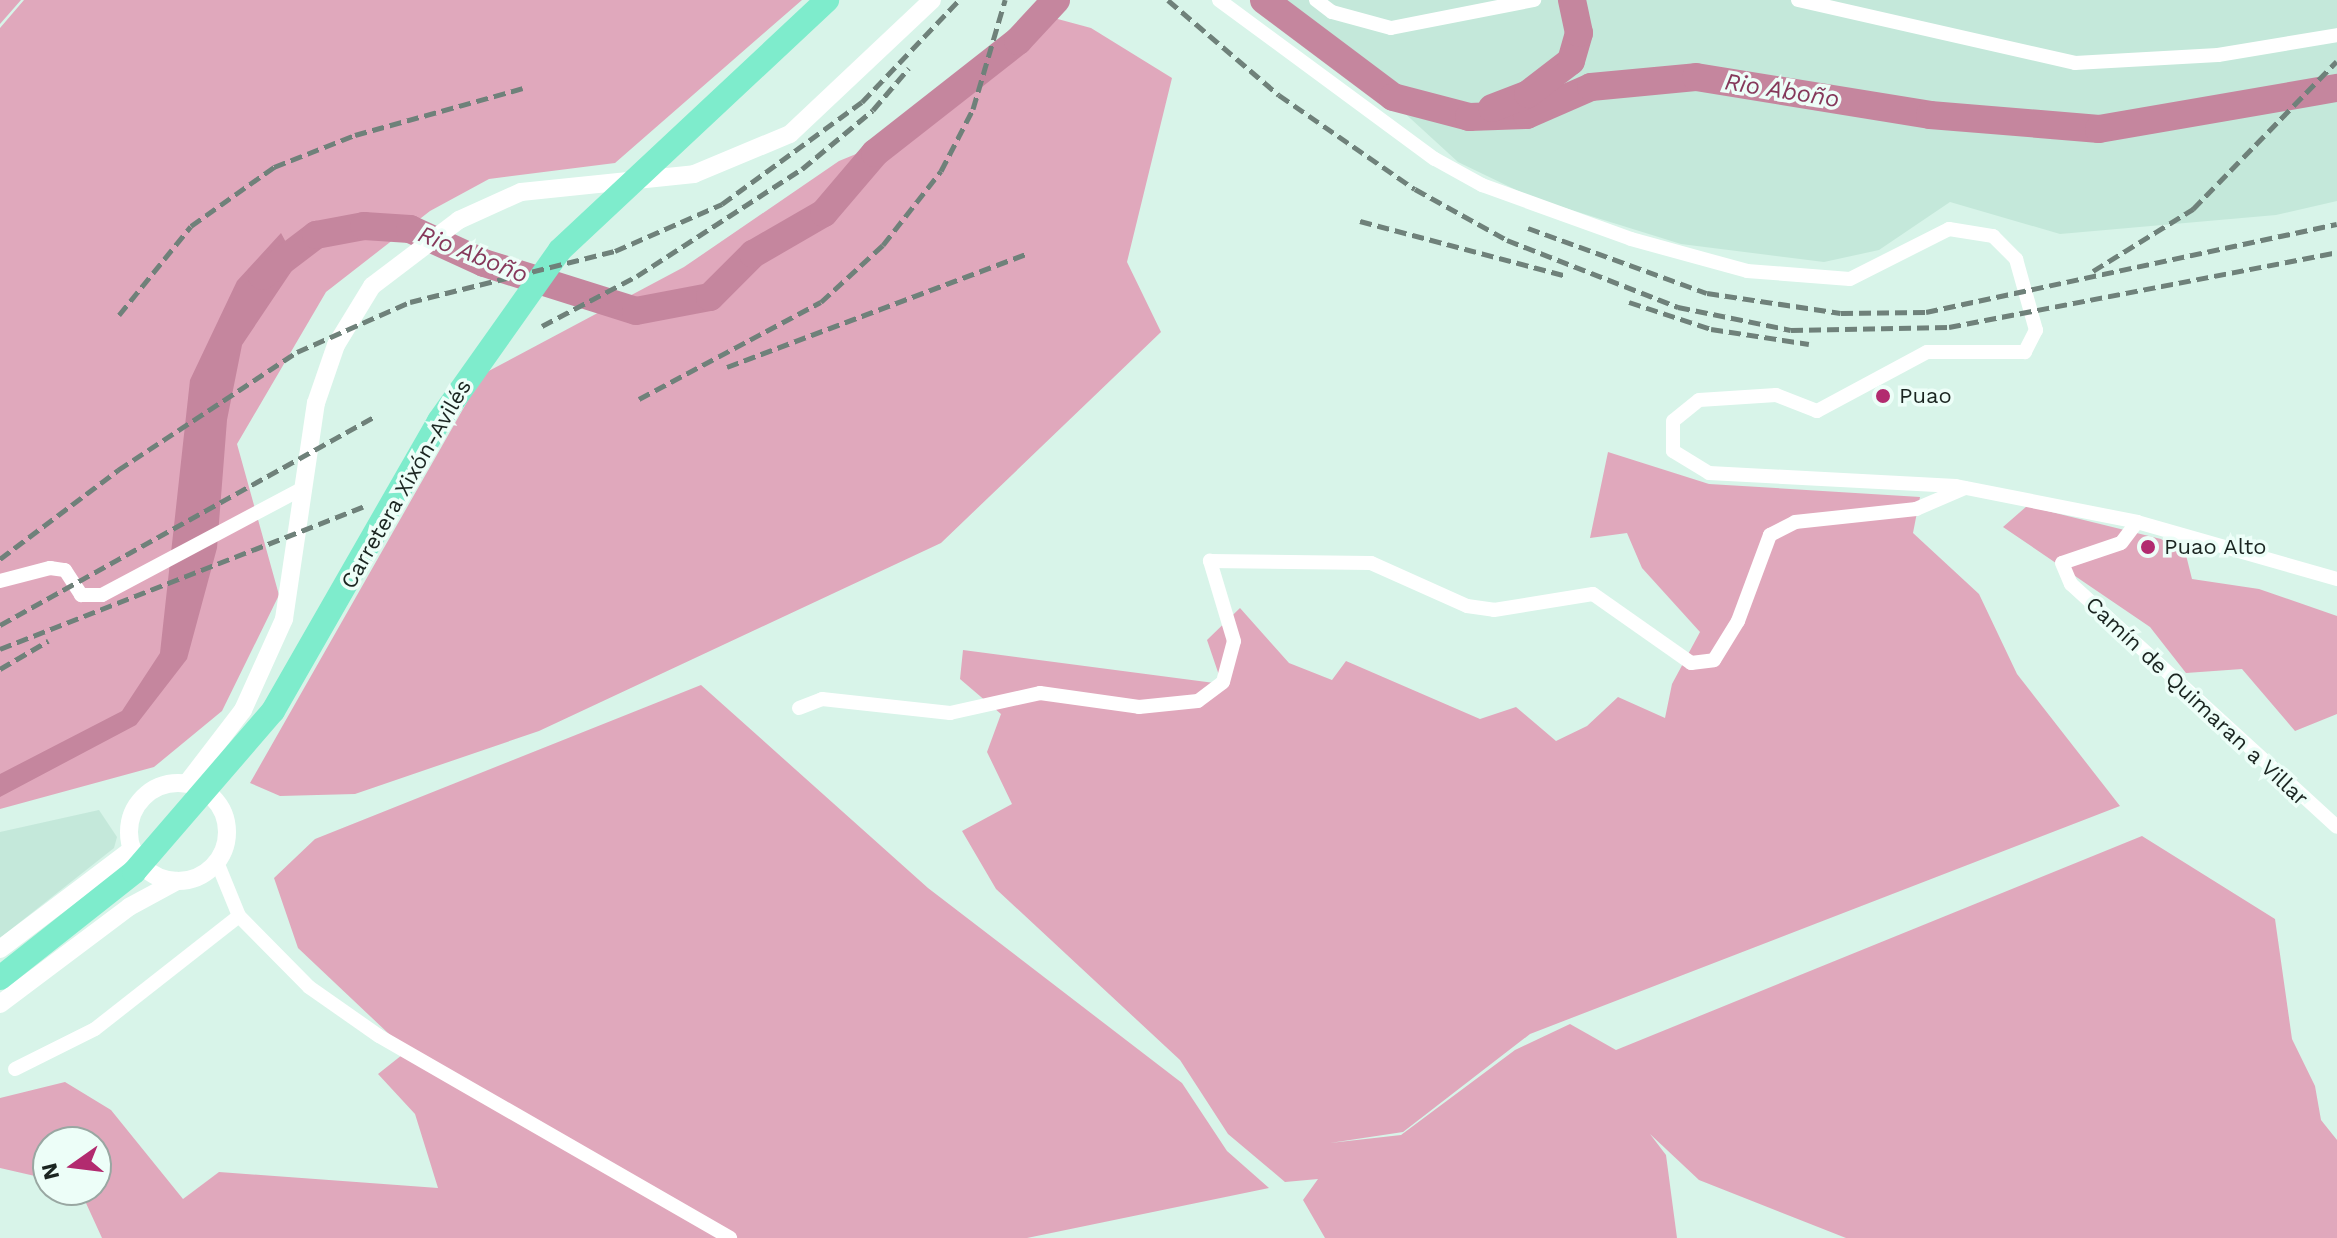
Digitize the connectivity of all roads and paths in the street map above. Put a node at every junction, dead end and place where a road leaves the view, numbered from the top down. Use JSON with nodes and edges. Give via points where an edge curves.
{"nodes":[{"id":1,"x":827,"y":0,"type":"edge"},
{"id":2,"x":932,"y":0,"type":"edge"},
{"id":3,"x":1219,"y":0,"type":"edge"},
{"id":4,"x":1316,"y":0,"type":"edge"},
{"id":5,"x":1534,"y":0,"type":"edge"},
{"id":6,"x":1798,"y":0,"type":"edge"},
{"id":7,"x":2337,"y":35,"type":"edge"},
{"id":8,"x":1965,"y":487,"type":"junction"},
{"id":9,"x":301,"y":489,"type":"junction"},
{"id":10,"x":2137,"y":522,"type":"junction"},
{"id":11,"x":2337,"y":579,"type":"edge"},
{"id":12,"x":0,"y":581,"type":"edge"},
{"id":13,"x":799,"y":708,"type":"dead end"},
{"id":14,"x":187,"y":783,"type":"junction"},
{"id":15,"x":2337,"y":827,"type":"edge"},
{"id":16,"x":132,"y":849,"type":"junction"},
{"id":17,"x":217,"y":862,"type":"junction"},
{"id":18,"x":177,"y":881,"type":"junction"},
{"id":19,"x":239,"y":916,"type":"junction"},
{"id":20,"x":0,"y":949,"type":"edge"},
{"id":21,"x":0,"y":978,"type":"edge"},
{"id":22,"x":0,"y":1004,"type":"edge"},
{"id":23,"x":15,"y":1069,"type":"dead end"},
{"id":24,"x":730,"y":1238,"type":"edge"}],
"edges":[{"from":1,"to":21,"type":"highway","name":"Carretera Xixón-Avilés","via":[[560,250],[489,345],[273,711],[212,789],[83,918]]},
{"from":2,"to":9,"type":"street","via":[[827,105],[746,157],[694,174],[521,192],[459,220],[414,249],[372,286],[336,345]]},
{"from":3,"to":8,"type":"street","via":[[1435,159],[1482,185],[1631,239],[1747,271],[1850,279],[1928,236],[1961,228],[2002,243],[2024,280],[2035,326],[2025,352],[1927,352],[1817,411],[1776,395],[1727,395],[1699,400],[1673,421],[1673,451],[1709,473]]},
{"from":4,"to":5,"type":"street","via":[[1332,12],[1391,28]]},
{"from":6,"to":7,"type":"street","via":[[2075,63],[2218,55]]},
{"from":8,"to":10,"type":"street"},
{"from":8,"to":13,"type":"street","via":[[1916,509],[1795,522],[1770,535],[1738,621],[1714,660],[1691,663],[1593,594],[1494,610],[1467,606],[1371,563],[1210,561],[1234,641],[1223,682],[1198,701],[1139,707],[1040,693],[950,713],[822,699]]},
{"from":9,"to":12,"type":"street","via":[[102,595],[81,595],[71,579],[50,568]]},
{"from":9,"to":14,"type":"street","via":[[284,619],[243,710]]},
{"from":10,"to":11,"type":"street"},
{"from":10,"to":15,"type":"street","name":"Camín de Quimaran a Villar","via":[[2121,543],[2062,563],[2071,584],[2182,693]]},
{"from":14,"to":16,"type":"street","via":[[167,784],[141,800],[129,828]]},
{"from":14,"to":17,"type":"street","via":[[203,789],[224,814],[227,831]]},
{"from":16,"to":18,"type":"street","via":[[150,872]]},
{"from":16,"to":20,"type":"street"},
{"from":17,"to":18,"type":"street"},
{"from":17,"to":19,"type":"street"},
{"from":18,"to":22,"type":"street","via":[[129,907]]},
{"from":19,"to":23,"type":"street","via":[[95,1029]]},
{"from":19,"to":24,"type":"street","via":[[309,987],[379,1036]]}]}
